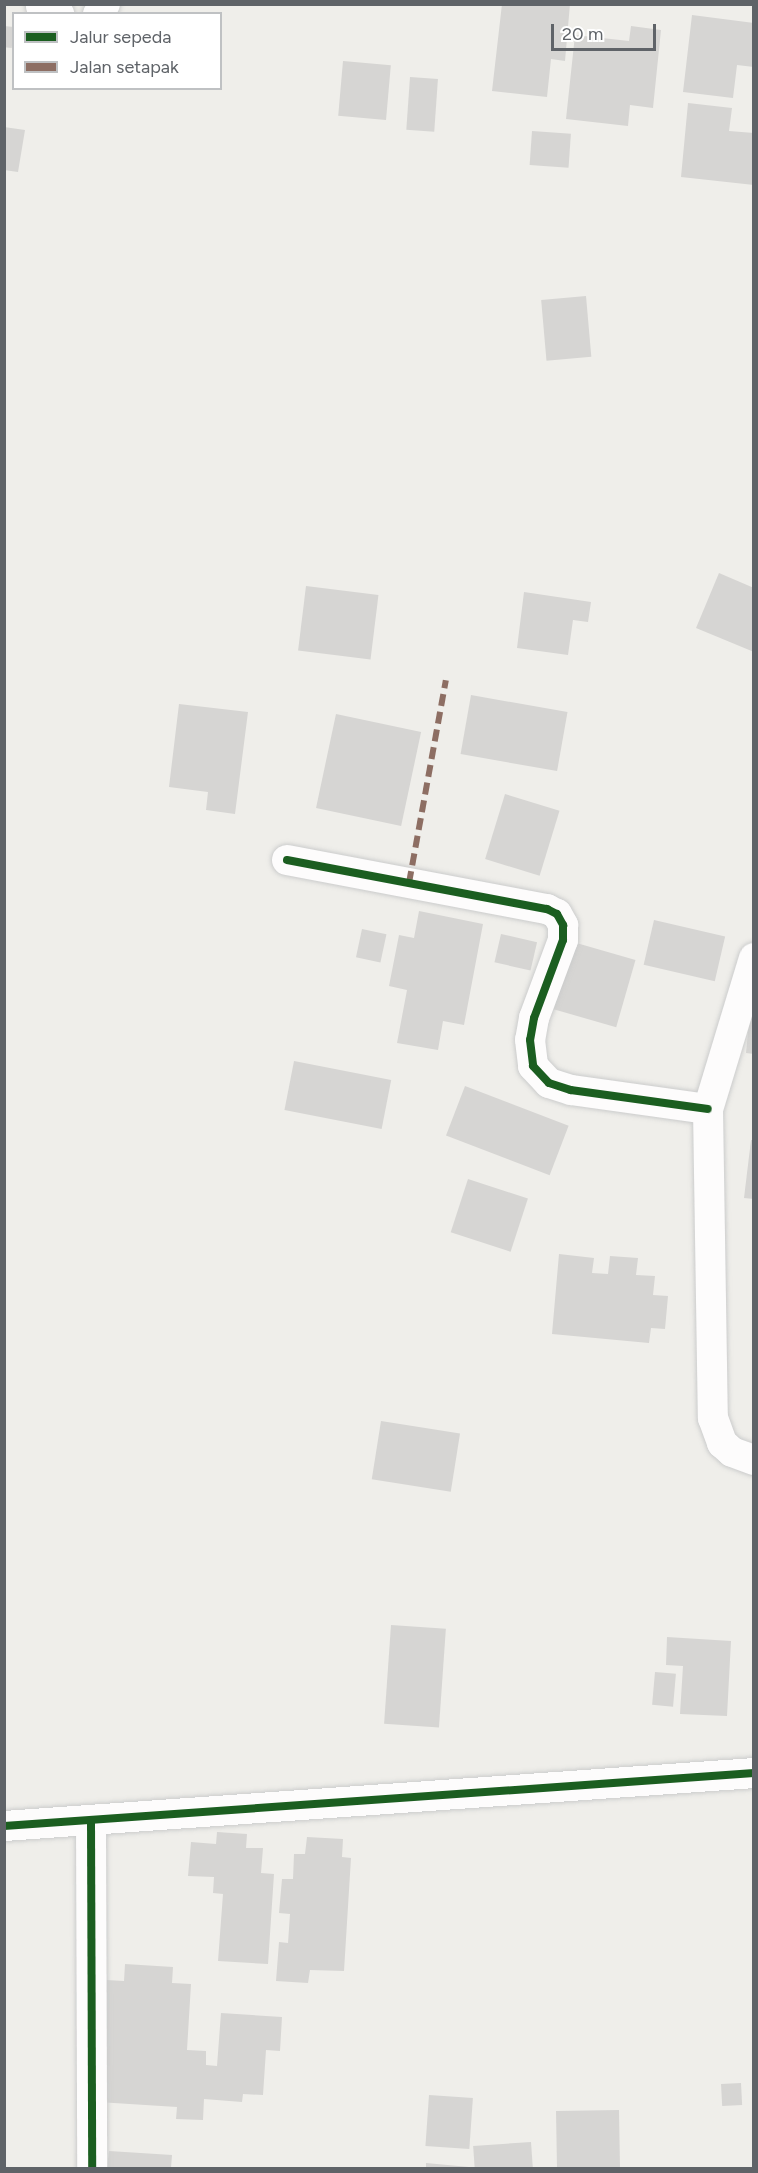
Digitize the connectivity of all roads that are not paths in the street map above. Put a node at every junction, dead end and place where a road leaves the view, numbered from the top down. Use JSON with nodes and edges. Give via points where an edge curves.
{"nodes":[{"id":1,"x":287,"y":860,"type":"dead end"},
{"id":2,"x":753,"y":958,"type":"edge"},
{"id":3,"x":708,"y":1109,"type":"junction"},
{"id":4,"x":753,"y":1461,"type":"edge"},
{"id":5,"x":753,"y":1773,"type":"edge"},
{"id":6,"x":91,"y":1821,"type":"junction"},
{"id":7,"x":4,"y":1826,"type":"edge"},
{"id":8,"x":92,"y":2169,"type":"edge"}],
"edges":[{"from":1,"to":3,"type":"street","via":[[557,914],[563,925],[563,940],[534,1018],[530,1040],[533,1066],[549,1083],[571,1090]]},
{"from":2,"to":3,"type":"street"},
{"from":3,"to":4,"type":"street","via":[[713,1418],[722,1443]]},
{"from":5,"to":6,"type":"street"},
{"from":6,"to":7,"type":"street"},
{"from":6,"to":8,"type":"street"}]}
